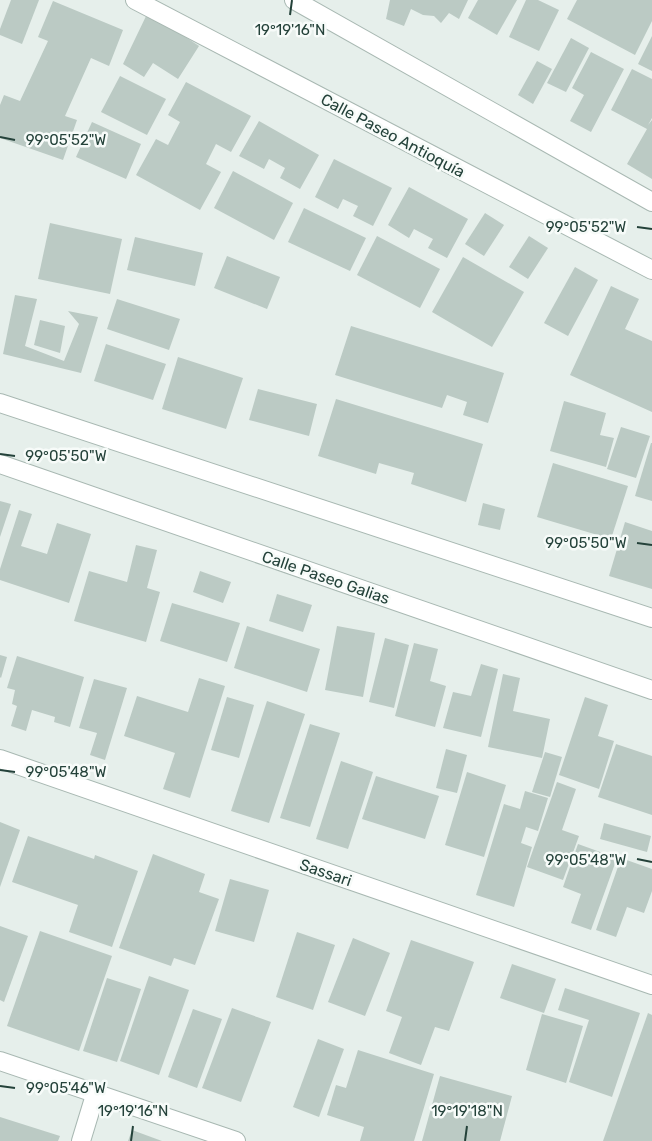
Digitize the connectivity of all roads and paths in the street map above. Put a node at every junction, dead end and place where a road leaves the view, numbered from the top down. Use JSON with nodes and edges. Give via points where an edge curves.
{"nodes":[{"id":1,"x":294,"y":0,"type":"edge"},
{"id":2,"x":138,"y":1,"type":"edge"},
{"id":3,"x":652,"y":202,"type":"edge"},
{"id":4,"x":652,"y":270,"type":"edge"},
{"id":5,"x":0,"y":403,"type":"edge"},
{"id":6,"x":0,"y":464,"type":"edge"},
{"id":7,"x":652,"y":618,"type":"edge"},
{"id":8,"x":652,"y":690,"type":"edge"},
{"id":9,"x":0,"y":759,"type":"edge"},
{"id":10,"x":652,"y":985,"type":"edge"},
{"id":11,"x":0,"y":1061,"type":"edge"},
{"id":12,"x":95,"y":1095,"type":"junction"},
{"id":13,"x":81,"y":1141,"type":"edge"},
{"id":14,"x":236,"y":1141,"type":"edge"}],
"edges":[{"from":1,"to":3,"type":"street"},
{"from":2,"to":4,"type":"street","name":"Calle Paseo Antioquía"},
{"from":5,"to":7,"type":"street"},
{"from":6,"to":8,"type":"street","name":"Calle Paseo Galias"},
{"from":9,"to":10,"type":"street","name":"Sassari"},
{"from":11,"to":12,"type":"street"},
{"from":12,"to":13,"type":"street"},
{"from":12,"to":14,"type":"street"}]}
